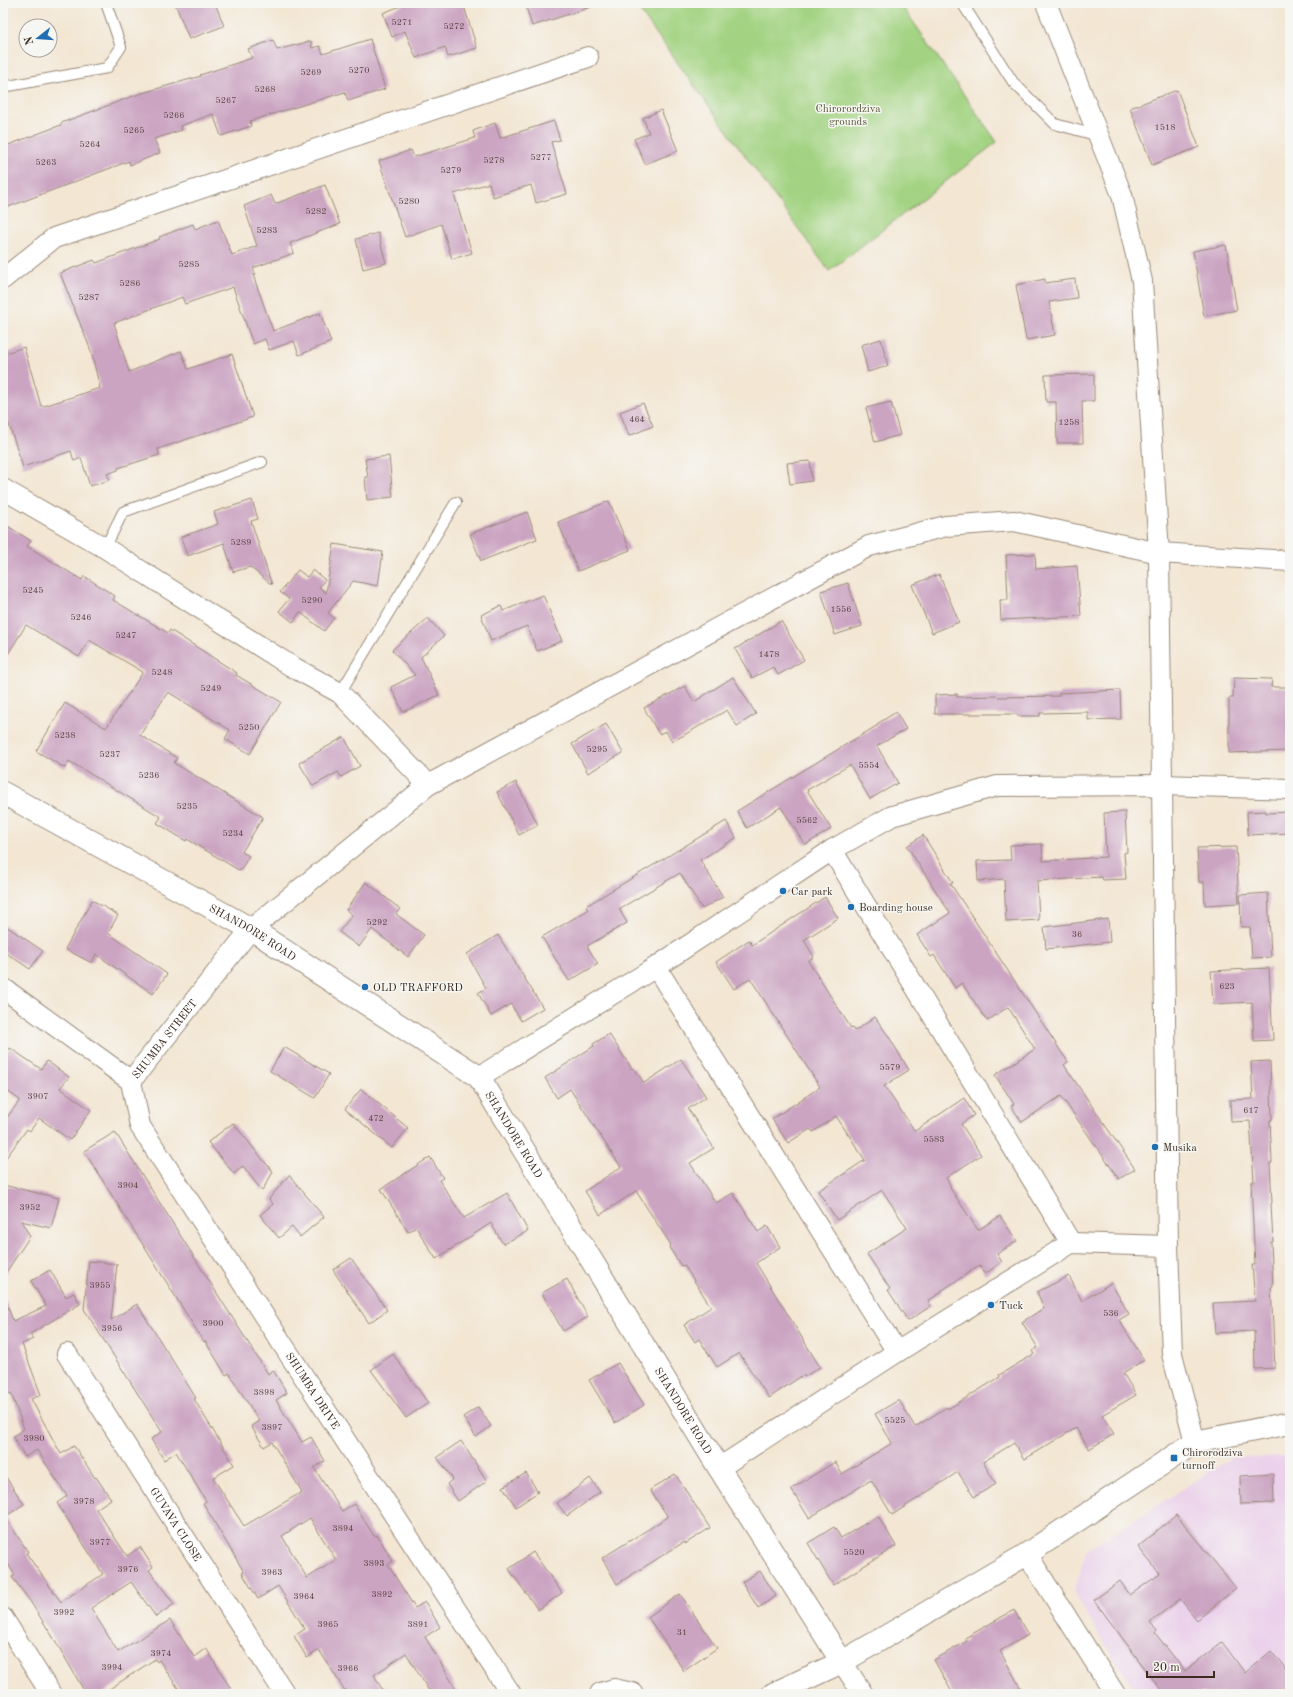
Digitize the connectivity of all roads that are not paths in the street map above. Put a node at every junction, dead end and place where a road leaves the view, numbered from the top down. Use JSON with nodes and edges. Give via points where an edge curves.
{"nodes":[{"id":1,"x":106,"y":3,"type":"edge"},
{"id":2,"x":962,"y":3,"type":"edge"},
{"id":3,"x":1046,"y":3,"type":"edge"},
{"id":4,"x":588,"y":57,"type":"dead end"},
{"id":5,"x":3,"y":88,"type":"edge"},
{"id":6,"x":1099,"y":136,"type":"junction"},
{"id":7,"x":3,"y":279,"type":"edge"},
{"id":8,"x":262,"y":462,"type":"dead end"},
{"id":9,"x":3,"y":489,"type":"edge"},
{"id":10,"x":456,"y":502,"type":"dead end"},
{"id":11,"x":105,"y":548,"type":"junction"},
{"id":12,"x":1159,"y":554,"type":"junction"},
{"id":13,"x":1290,"y":561,"type":"edge"},
{"id":14,"x":340,"y":693,"type":"junction"},
{"id":15,"x":428,"y":785,"type":"junction"},
{"id":16,"x":1162,"y":785,"type":"junction"},
{"id":17,"x":1290,"y":789,"type":"edge"},
{"id":18,"x":3,"y":793,"type":"edge"},
{"id":19,"x":832,"y":850,"type":"junction"},
{"id":20,"x":251,"y":929,"type":"junction"},
{"id":21,"x":656,"y":967,"type":"junction"},
{"id":22,"x":3,"y":988,"type":"edge"},
{"id":23,"x":479,"y":1077,"type":"junction"},
{"id":24,"x":132,"y":1081,"type":"junction"},
{"id":25,"x":1071,"y":1243,"type":"junction"},
{"id":26,"x":1168,"y":1246,"type":"junction"},
{"id":27,"x":897,"y":1352,"type":"junction"},
{"id":28,"x":67,"y":1354,"type":"dead end"},
{"id":29,"x":1290,"y":1423,"type":"edge"},
{"id":30,"x":1195,"y":1442,"type":"junction"},
{"id":31,"x":719,"y":1468,"type":"junction"},
{"id":32,"x":1027,"y":1554,"type":"junction"},
{"id":33,"x":3,"y":1618,"type":"edge"},
{"id":34,"x":842,"y":1662,"type":"junction"},
{"id":35,"x":51,"y":1694,"type":"edge"},
{"id":36,"x":285,"y":1694,"type":"edge"},
{"id":37,"x":511,"y":1694,"type":"edge"},
{"id":38,"x":601,"y":1694,"type":"edge"},
{"id":39,"x":632,"y":1694,"type":"edge"},
{"id":40,"x":773,"y":1694,"type":"edge"},
{"id":41,"x":863,"y":1694,"type":"edge"},
{"id":42,"x":1115,"y":1694,"type":"edge"}],
"edges":[{"from":1,"to":5,"type":"lane","via":[[121,48],[107,68]]},
{"from":2,"to":6,"type":"lane","via":[[1013,82],[1055,124]]},
{"from":3,"to":6,"type":"street"},
{"from":4,"to":7,"type":"street","via":[[54,238]]},
{"from":6,"to":12,"type":"street","via":[[1122,195],[1142,280]]},
{"from":8,"to":11,"type":"lane","via":[[124,512]]},
{"from":9,"to":11,"type":"street"},
{"from":10,"to":14,"type":"lane"},
{"from":11,"to":14,"type":"street","via":[[291,666]]},
{"from":12,"to":13,"type":"street","name":"SHUMBA STREET"},
{"from":12,"to":15,"type":"street","name":"SHUMBA STREET","via":[[1014,521],[946,526],[869,546]]},
{"from":12,"to":16,"type":"street"},
{"from":14,"to":15,"type":"street"},
{"from":15,"to":20,"type":"street","name":"SHUMBA STREET"},
{"from":16,"to":17,"type":"street"},
{"from":16,"to":19,"type":"street","via":[[997,786],[892,816]]},
{"from":16,"to":26,"type":"street"},
{"from":18,"to":20,"type":"street","name":"SHANDORE ROAD"},
{"from":19,"to":21,"type":"street"},
{"from":19,"to":25,"type":"street"},
{"from":20,"to":23,"type":"street","name":"SHANDORE ROAD"},
{"from":20,"to":24,"type":"street","name":"SHUMBA STREET"},
{"from":21,"to":23,"type":"street"},
{"from":21,"to":27,"type":"street"},
{"from":22,"to":24,"type":"street","name":"SHUMBA STREET"},
{"from":23,"to":31,"type":"street","name":"SHANDORE ROAD"},
{"from":24,"to":37,"type":"street","name":"SHUMBA DRIVE","via":[[140,1126]]},
{"from":25,"to":26,"type":"street"},
{"from":25,"to":27,"type":"street"},
{"from":26,"to":30,"type":"street","via":[[1172,1354]]},
{"from":27,"to":31,"type":"street"},
{"from":28,"to":36,"type":"street","name":"GUVAVA CLOSE"},
{"from":29,"to":30,"type":"street"},
{"from":30,"to":32,"type":"street"},
{"from":31,"to":34,"type":"street","name":"SHANDORE ROAD"},
{"from":32,"to":34,"type":"street"},
{"from":32,"to":42,"type":"street"},
{"from":33,"to":35,"type":"street"},
{"from":34,"to":40,"type":"street"},
{"from":34,"to":41,"type":"street"},
{"from":38,"to":39,"type":"street","via":[[614,1690]]}]}
